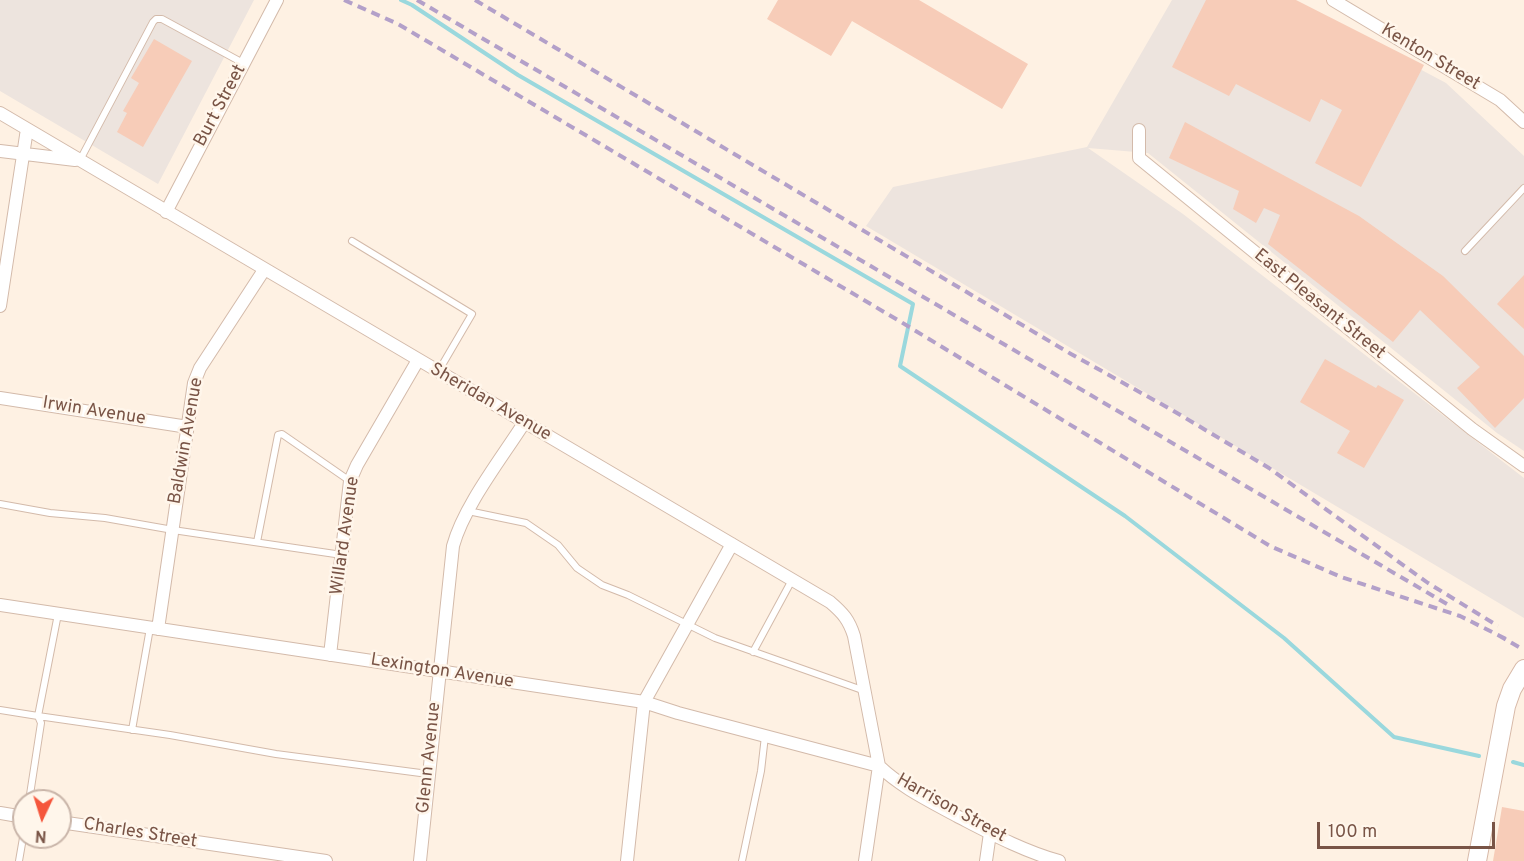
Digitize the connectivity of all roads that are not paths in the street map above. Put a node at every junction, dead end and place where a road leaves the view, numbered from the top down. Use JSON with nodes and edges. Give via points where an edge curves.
{"nodes":[{"id":1,"x":277,"y":0,"type":"edge"},
{"id":2,"x":1332,"y":0,"type":"edge"},
{"id":3,"x":244,"y":63,"type":"junction"},
{"id":4,"x":0,"y":113,"type":"edge"},
{"id":5,"x":1524,"y":122,"type":"edge"},
{"id":6,"x":27,"y":129,"type":"junction"},
{"id":7,"x":1139,"y":130,"type":"dead end"},
{"id":8,"x":0,"y":151,"type":"edge"},
{"id":9,"x":23,"y":154,"type":"junction"},
{"id":10,"x":80,"y":161,"type":"junction"},
{"id":11,"x":1524,"y":188,"type":"edge"},
{"id":12,"x":166,"y":212,"type":"junction"},
{"id":13,"x":352,"y":241,"type":"dead end"},
{"id":14,"x":1465,"y":251,"type":"dead end"},
{"id":15,"x":264,"y":270,"type":"junction"},
{"id":16,"x":0,"y":299,"type":"edge"},
{"id":17,"x":418,"y":360,"type":"junction"},
{"id":18,"x":438,"y":372,"type":"junction"},
{"id":19,"x":0,"y":398,"type":"edge"},
{"id":20,"x":524,"y":423,"type":"junction"},
{"id":21,"x":188,"y":427,"type":"junction"},
{"id":22,"x":1524,"y":466,"type":"edge"},
{"id":23,"x":350,"y":481,"type":"junction"},
{"id":24,"x":0,"y":504,"type":"edge"},
{"id":25,"x":468,"y":511,"type":"junction"},
{"id":26,"x":173,"y":530,"type":"junction"},
{"id":27,"x":256,"y":542,"type":"junction"},
{"id":28,"x":732,"y":544,"type":"junction"},
{"id":29,"x":342,"y":555,"type":"junction"},
{"id":30,"x":793,"y":580,"type":"junction"},
{"id":31,"x":0,"y":605,"type":"edge"},
{"id":32,"x":58,"y":614,"type":"junction"},
{"id":33,"x":687,"y":625,"type":"junction"},
{"id":34,"x":154,"y":629,"type":"junction"},
{"id":35,"x":753,"y":652,"type":"junction"},
{"id":36,"x":330,"y":655,"type":"junction"},
{"id":37,"x":1524,"y":669,"type":"edge"},
{"id":38,"x":439,"y":672,"type":"junction"},
{"id":39,"x":865,"y":691,"type":"junction"},
{"id":40,"x":644,"y":702,"type":"junction"},
{"id":41,"x":0,"y":710,"type":"edge"},
{"id":42,"x":38,"y":716,"type":"junction"},
{"id":43,"x":132,"y":730,"type":"junction"},
{"id":44,"x":765,"y":736,"type":"junction"},
{"id":45,"x":879,"y":766,"type":"junction"},
{"id":46,"x":428,"y":774,"type":"junction"},
{"id":47,"x":31,"y":789,"type":"edge"},
{"id":48,"x":72,"y":824,"type":"edge"},
{"id":49,"x":990,"y":832,"type":"junction"},
{"id":50,"x":326,"y":861,"type":"edge"},
{"id":51,"x":420,"y":861,"type":"edge"},
{"id":52,"x":627,"y":861,"type":"edge"},
{"id":53,"x":742,"y":861,"type":"edge"},
{"id":54,"x":865,"y":861,"type":"edge"},
{"id":55,"x":986,"y":861,"type":"edge"},
{"id":56,"x":1059,"y":861,"type":"edge"},
{"id":57,"x":1477,"y":861,"type":"edge"}],
"edges":[{"from":1,"to":3,"type":"street","name":"Burt Street"},
{"from":2,"to":5,"type":"street","name":"Kenton Street","via":[[1500,100]]},
{"from":3,"to":10,"type":"lane","via":[[156,19]]},
{"from":3,"to":12,"type":"street","name":"Burt Street"},
{"from":4,"to":6,"type":"street","name":"Sheridan Avenue"},
{"from":6,"to":9,"type":"street"},
{"from":6,"to":10,"type":"street","name":"Sheridan Avenue"},
{"from":7,"to":22,"type":"street","name":"East Pleasant Street","via":[[1139,158],[1472,429]]},
{"from":8,"to":9,"type":"street"},
{"from":9,"to":10,"type":"street"},
{"from":9,"to":16,"type":"street"},
{"from":10,"to":12,"type":"street","name":"Sheridan Avenue"},
{"from":11,"to":14,"type":"lane"},
{"from":12,"to":15,"type":"street","name":"Sheridan Avenue"},
{"from":13,"to":18,"type":"lane","via":[[472,314]]},
{"from":15,"to":17,"type":"street","name":"Sheridan Avenue"},
{"from":15,"to":21,"type":"street","name":"Baldwin Avenue","via":[[200,368]]},
{"from":17,"to":18,"type":"street","name":"Sheridan Avenue"},
{"from":17,"to":23,"type":"street","name":"Willard Avenue"},
{"from":18,"to":20,"type":"street","name":"Sheridan Avenue"},
{"from":19,"to":21,"type":"street","name":"Irwin Avenue"},
{"from":20,"to":25,"type":"street","name":"Glenn Avenue"},
{"from":20,"to":28,"type":"street","name":"Sheridan Avenue"},
{"from":21,"to":26,"type":"street","name":"Baldwin Avenue"},
{"from":23,"to":27,"type":"lane","via":[[278,435]]},
{"from":23,"to":29,"type":"street","name":"Willard Avenue"},
{"from":24,"to":26,"type":"lane"},
{"from":25,"to":33,"type":"lane","via":[[526,523],[558,545],[577,568],[602,585]]},
{"from":25,"to":38,"type":"street","name":"Glenn Avenue","via":[[453,546]]},
{"from":26,"to":27,"type":"lane"},
{"from":26,"to":34,"type":"street","name":"Baldwin Avenue"},
{"from":27,"to":29,"type":"lane"},
{"from":28,"to":30,"type":"street","name":"Sheridan Avenue"},
{"from":28,"to":33,"type":"street"},
{"from":29,"to":36,"type":"street","name":"Willard Avenue"},
{"from":30,"to":35,"type":"lane"},
{"from":30,"to":39,"type":"street","name":"Sheridan Avenue","via":[[830,602],[849,620]]},
{"from":31,"to":32,"type":"street","name":"Lexington Avenue"},
{"from":32,"to":34,"type":"street","name":"Lexington Avenue"},
{"from":32,"to":42,"type":"lane"},
{"from":33,"to":35,"type":"lane"},
{"from":33,"to":40,"type":"street"},
{"from":34,"to":36,"type":"street","name":"Lexington Avenue"},
{"from":34,"to":43,"type":"lane"},
{"from":35,"to":39,"type":"lane"},
{"from":36,"to":38,"type":"street","name":"Lexington Avenue"},
{"from":37,"to":57,"type":"street","via":[[1506,706]]},
{"from":38,"to":40,"type":"street","name":"Lexington Avenue"},
{"from":38,"to":46,"type":"street","name":"Glenn Avenue"},
{"from":39,"to":45,"type":"street","name":"Sheridan Avenue"},
{"from":40,"to":44,"type":"street","name":"Lexington Avenue"},
{"from":40,"to":52,"type":"street"},
{"from":41,"to":42,"type":"lane"},
{"from":42,"to":43,"type":"lane"},
{"from":42,"to":47,"type":"lane","via":[[41,723]]},
{"from":43,"to":46,"type":"lane"},
{"from":44,"to":45,"type":"street","name":"Lexington Avenue"},
{"from":44,"to":53,"type":"lane"},
{"from":45,"to":49,"type":"street","name":"Harrison Street","via":[[919,796]]},
{"from":45,"to":54,"type":"street","name":"Sheridan Avenue"},
{"from":46,"to":51,"type":"street","name":"Glenn Avenue"},
{"from":48,"to":50,"type":"street","name":"Charles Street"},
{"from":49,"to":55,"type":"street"},
{"from":49,"to":56,"type":"street","name":"Harrison Street"}]}
